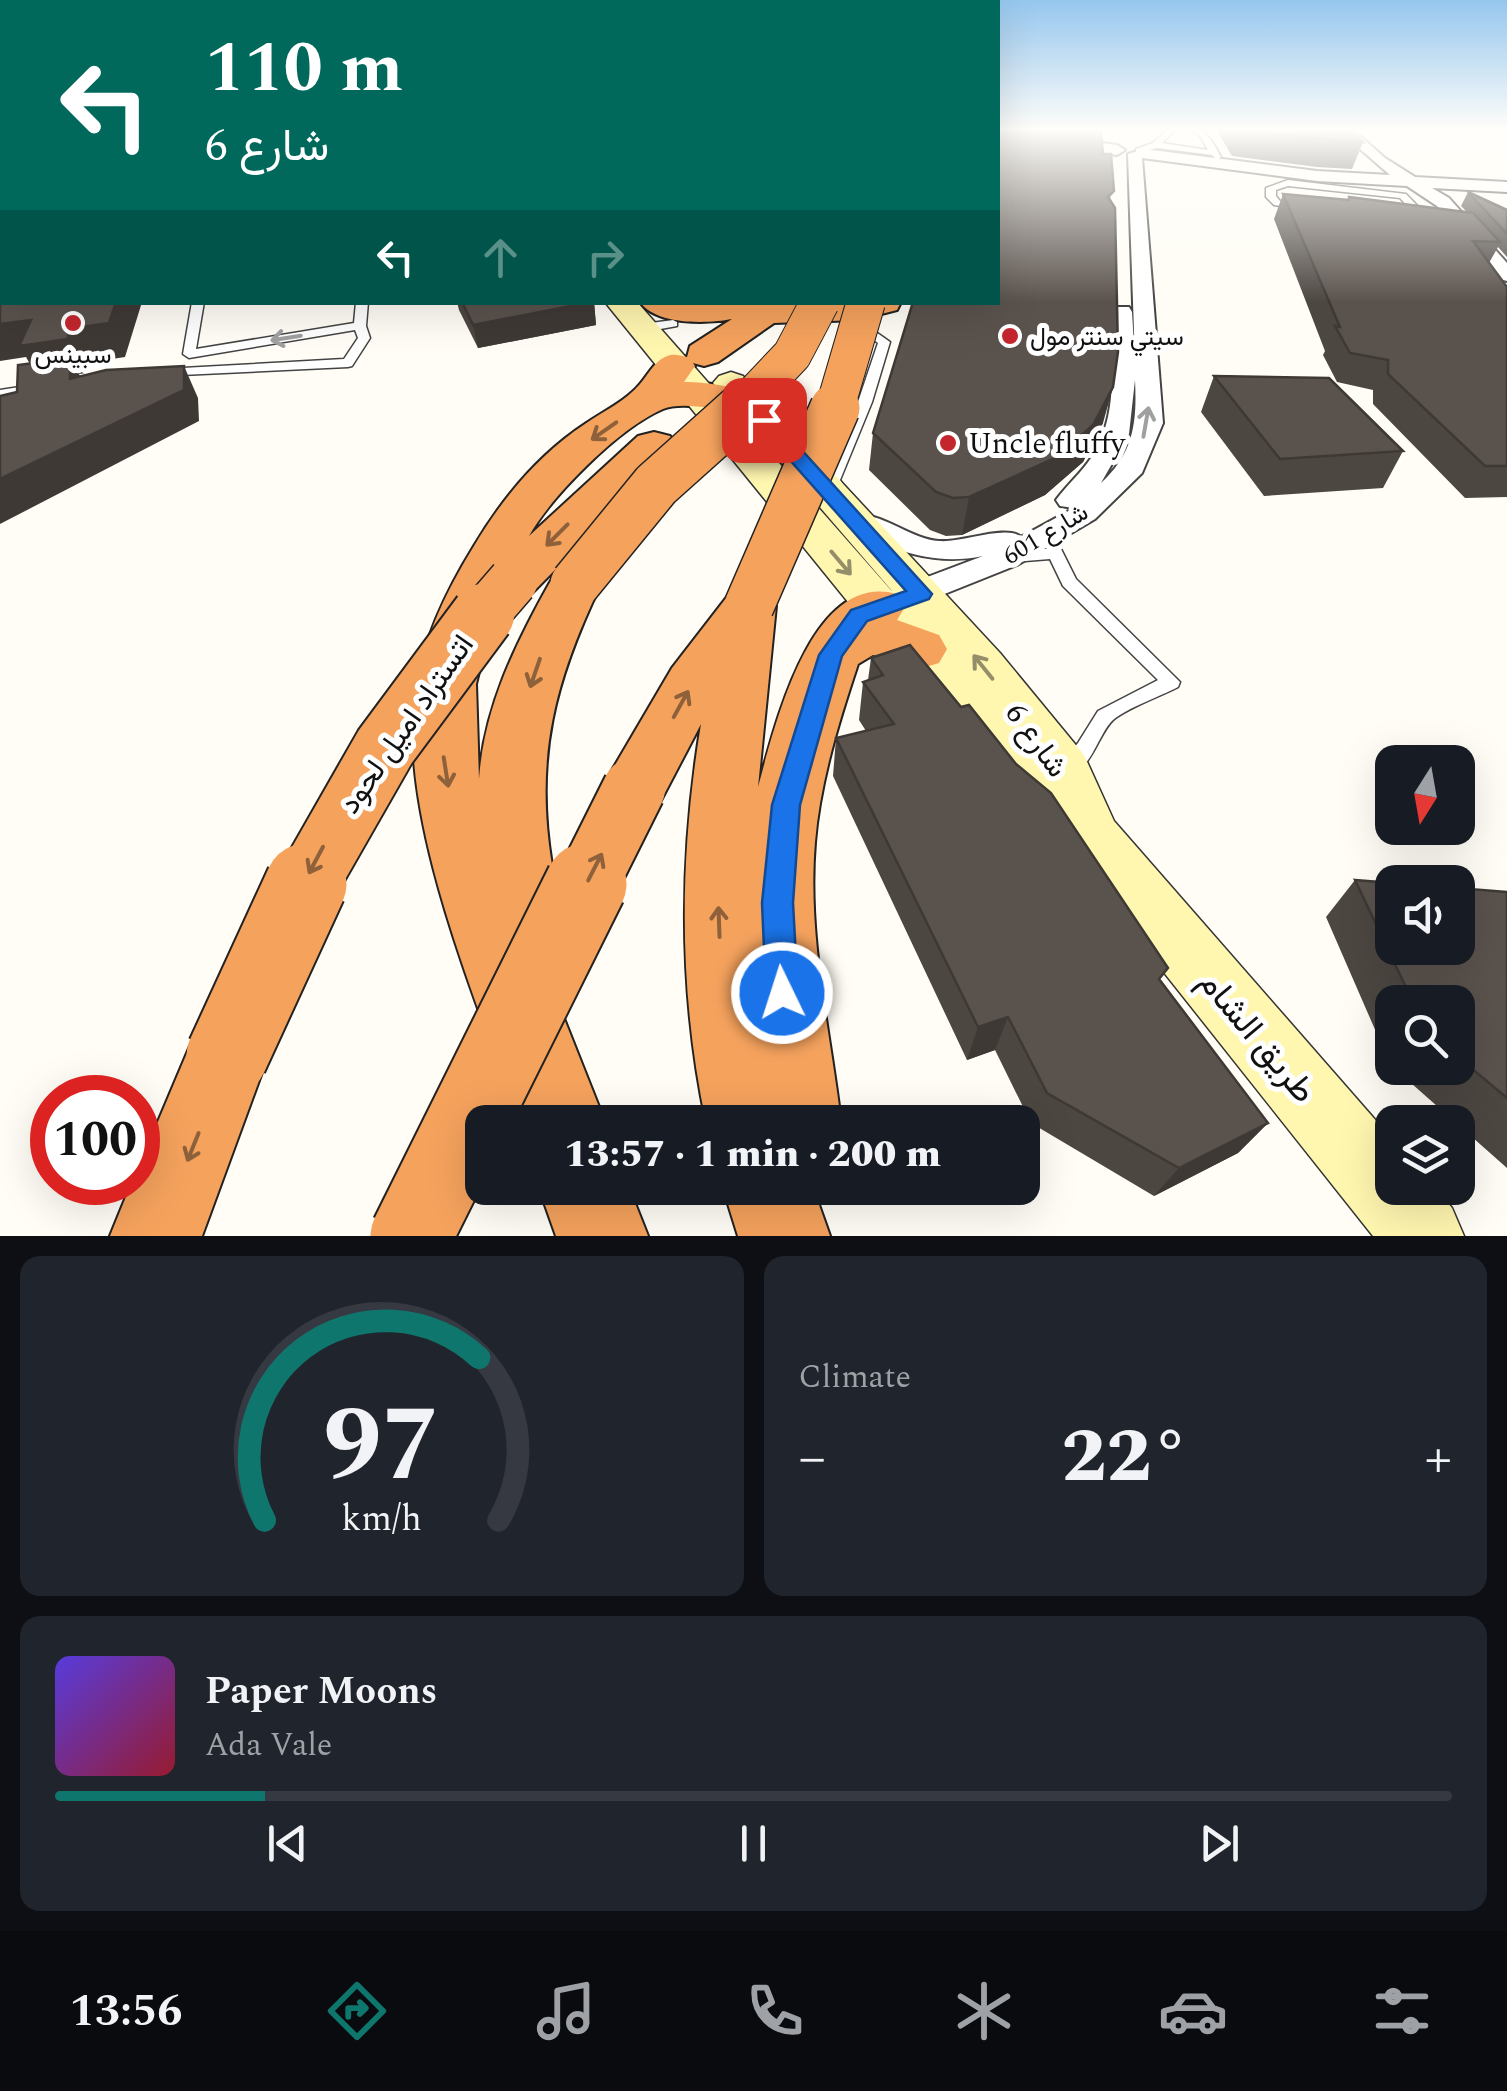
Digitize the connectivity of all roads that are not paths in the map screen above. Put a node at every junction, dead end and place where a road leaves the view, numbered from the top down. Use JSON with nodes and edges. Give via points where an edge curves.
{"nodes":[{"id":1,"x":1114,"y":187,"type":"edge"},
{"id":2,"x":1134,"y":187,"type":"edge"},
{"id":3,"x":1275,"y":187,"type":"edge"},
{"id":4,"x":1370,"y":187,"type":"edge"},
{"id":5,"x":1401,"y":187,"type":"edge"},
{"id":6,"x":1425,"y":187,"type":"edge"},
{"id":7,"x":1460,"y":187,"type":"edge"},
{"id":8,"x":1410,"y":188,"type":"junction"},
{"id":9,"x":1474,"y":196,"type":"edge"},
{"id":10,"x":1507,"y":275,"type":"edge"},
{"id":11,"x":198,"y":305,"type":"edge"},
{"id":12,"x":362,"y":305,"type":"edge"},
{"id":13,"x":819,"y":305,"type":"edge"},
{"id":14,"x":882,"y":305,"type":"edge"},
{"id":15,"x":760,"y":306,"type":"edge"},
{"id":16,"x":360,"y":326,"type":"junction"},
{"id":17,"x":663,"y":342,"type":"edge"},
{"id":18,"x":158,"y":374,"type":"edge"},
{"id":19,"x":51,"y":386,"type":"edge"},
{"id":20,"x":0,"y":394,"type":"edge"},
{"id":21,"x":857,"y":520,"type":"junction"},
{"id":22,"x":1006,"y":558,"type":"junction"},
{"id":23,"x":749,"y":606,"type":"junction"},
{"id":24,"x":906,"y":617,"type":"junction"},
{"id":25,"x":1064,"y":771,"type":"junction"},
{"id":26,"x":1091,"y":836,"type":"junction"},
{"id":27,"x":555,"y":1105,"type":"edge"},
{"id":28,"x":561,"y":1105,"type":"edge"},
{"id":29,"x":746,"y":1105,"type":"edge"},
{"id":30,"x":796,"y":1105,"type":"edge"},
{"id":31,"x":591,"y":1205,"type":"edge"},
{"id":32,"x":774,"y":1205,"type":"edge"},
{"id":33,"x":799,"y":1205,"type":"edge"},
{"id":34,"x":156,"y":1236,"type":"edge"},
{"id":35,"x":411,"y":1236,"type":"edge"},
{"id":36,"x":602,"y":1236,"type":"edge"},
{"id":37,"x":784,"y":1236,"type":"edge"},
{"id":38,"x":797,"y":1236,"type":"edge"},
{"id":39,"x":1424,"y":1236,"type":"edge"}],
"edges":[{"from":1,"to":21,"type":"street","name":"شارع 601","via":[[1125,413],[1092,479],[1059,510],[980,549],[938,553],[903,545]]},
{"from":22,"to":2,"type":"street","name":"شارع 601","one_way":true,"via":[[1100,500],[1128,472],[1150,423]]},
{"from":3,"to":8,"type":"lane","via":[[1270,197],[1277,203],[1427,224]]},
{"from":4,"to":8,"type":"lane"},
{"from":5,"to":8,"type":"street"},
{"from":6,"to":8,"type":"street"},
{"from":7,"to":9,"type":"lane"},
{"from":8,"to":10,"type":"street","via":[[1449,208]]},
{"from":16,"to":11,"type":"lane","one_way":true,"via":[[189,354]]},
{"from":12,"to":16,"type":"lane"},
{"from":13,"to":28,"type":"highway","one_way":true,"bridge":true,"via":[[801,345],[774,380],[666,476],[575,584],[530,687],[516,738],[515,834]]},
{"from":14,"to":15,"type":"highway"},
{"from":14,"to":23,"type":"highway","bridge":true,"via":[[855,350]]},
{"from":15,"to":17,"type":"highway","via":[[696,310]]},
{"from":15,"to":17,"type":"highway","via":[[716,350]]},
{"from":15,"to":21,"type":"lane","via":[[860,322],[884,342],[833,480]]},
{"from":15,"to":34,"type":"highway","name":"اتستراد اميل لحود","one_way":true,"bridge":true,"via":[[770,336],[742,370],[604,489],[504,591],[372,761],[273,945]]},
{"from":16,"to":18,"type":"lane","via":[[364,338],[348,363]]},
{"from":17,"to":21,"type":"main road","name":"شارع 6","via":[[764,420]]},
{"from":17,"to":24,"type":"main road","name":"شارع 6","one_way":true},
{"from":17,"to":27,"type":"highway","one_way":true,"via":[[593,438],[516,518],[472,594],[446,684],[444,766],[454,812]]},
{"from":19,"to":20,"type":"lane"},
{"from":21,"to":24,"type":"main road","name":"شارع 6"},
{"from":22,"to":24,"type":"street","name":"شارع 601"},
{"from":22,"to":25,"type":"lane","via":[[1055,552],[1069,582],[1171,682],[1106,716]]},
{"from":29,"to":23,"type":"highway","one_way":true,"via":[[725,1020],[718,900],[731,716]]},
{"from":35,"to":23,"type":"highway","one_way":true,"bridge":true,"via":[[634,789],[693,683]]},
{"from":25,"to":24,"type":"main road","name":"شارع 6","one_way":true},
{"from":24,"to":26,"type":"main road","name":"شارع 6","via":[[1028,783]]},
{"from":24,"to":30,"type":"highway","via":[[859,616],[831,655],[786,805],[779,956]]},
{"from":25,"to":26,"type":"main road","name":"شارع 6"},
{"from":26,"to":39,"type":"main road","name":"طريق الشام"},
{"from":31,"to":36,"type":"highway"},
{"from":32,"to":37,"type":"highway"},
{"from":33,"to":38,"type":"highway"}]}
